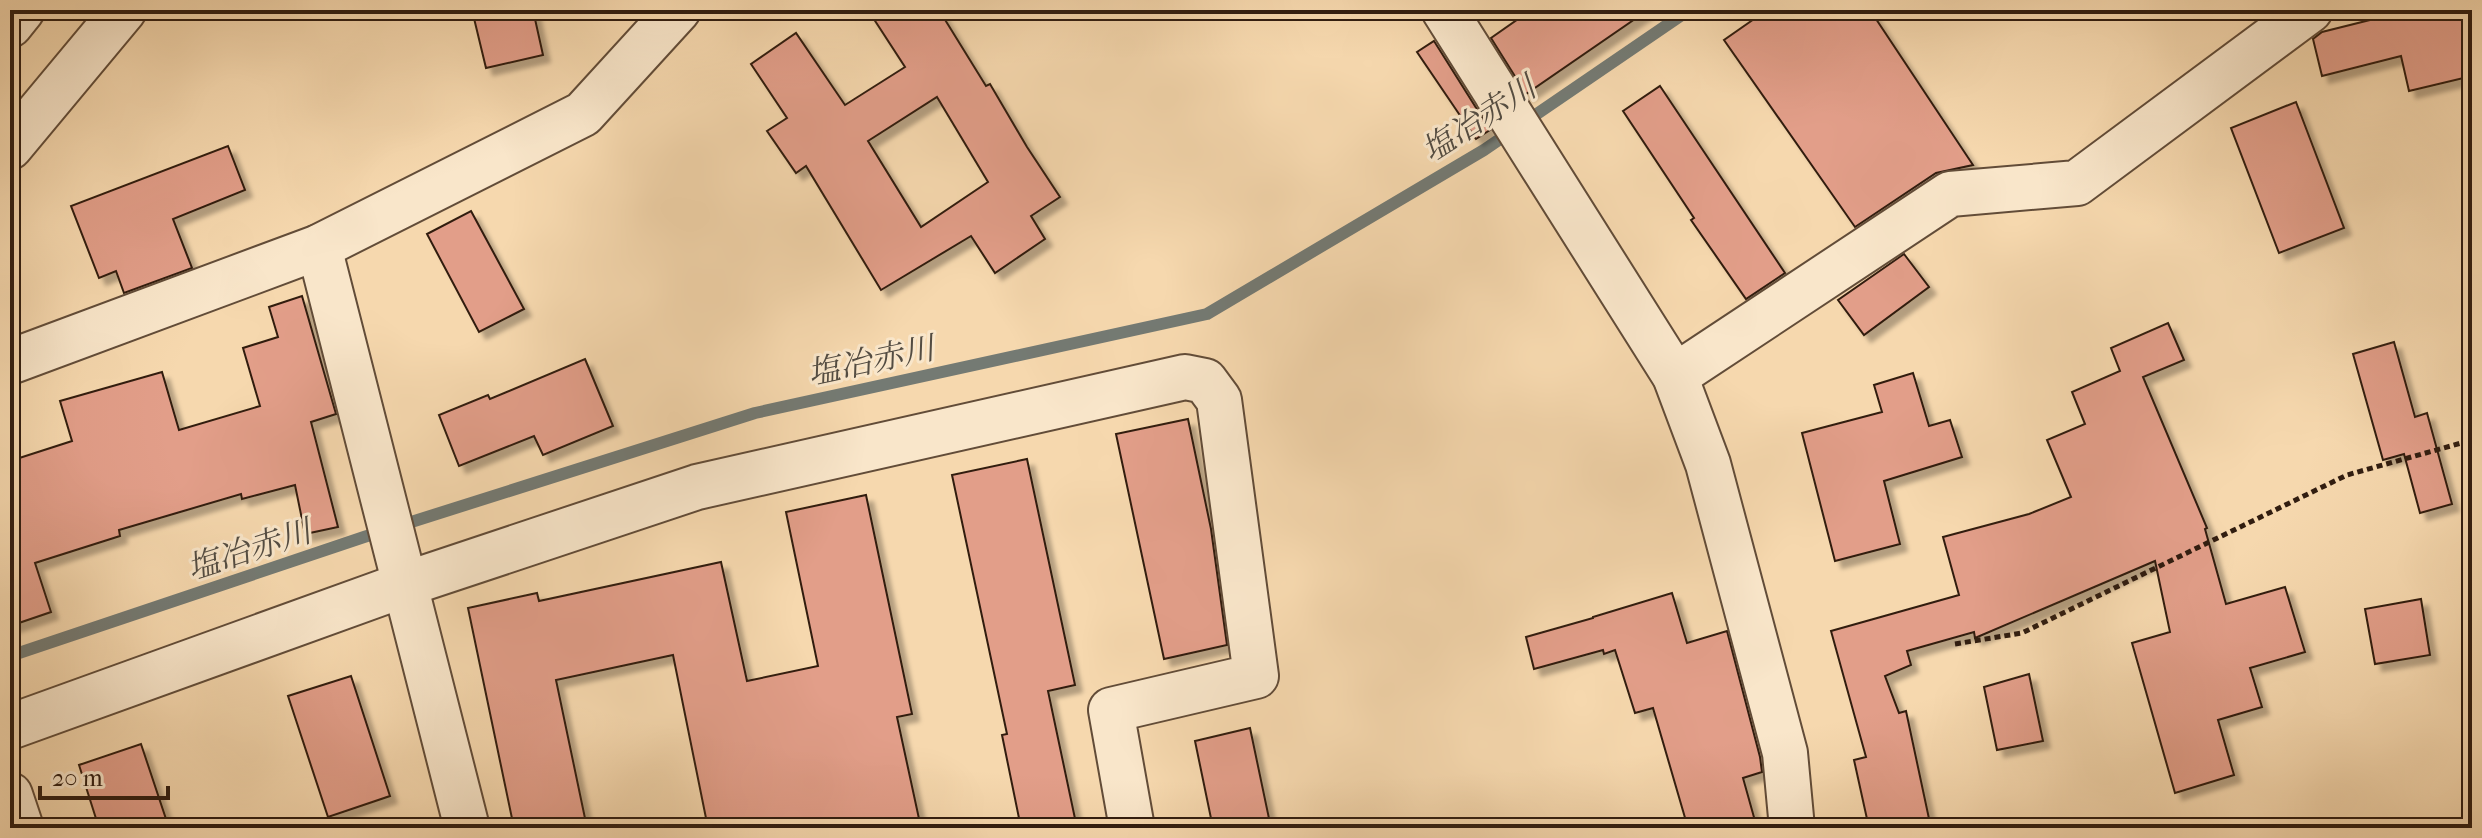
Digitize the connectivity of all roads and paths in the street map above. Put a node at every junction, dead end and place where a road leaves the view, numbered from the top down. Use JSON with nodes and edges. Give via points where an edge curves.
{"nodes":[{"id":1,"x":22,"y":10,"type":"edge"},
{"id":2,"x":124,"y":10,"type":"edge"},
{"id":3,"x":678,"y":10,"type":"edge"},
{"id":4,"x":1444,"y":10,"type":"edge"},
{"id":5,"x":2310,"y":10,"type":"edge"},
{"id":6,"x":10,"y":25,"type":"edge"},
{"id":7,"x":10,"y":147,"type":"edge"},
{"id":8,"x":319,"y":247,"type":"junction"},
{"id":9,"x":10,"y":362,"type":"edge"},
{"id":10,"x":1675,"y":376,"type":"junction"},
{"id":11,"x":2472,"y":440,"type":"edge"},
{"id":12,"x":406,"y":584,"type":"junction"},
{"id":13,"x":1955,"y":644,"type":"dead end"},
{"id":14,"x":10,"y":727,"type":"edge"},
{"id":15,"x":10,"y":795,"type":"edge"},
{"id":16,"x":21,"y":828,"type":"edge"},
{"id":17,"x":467,"y":828,"type":"edge"},
{"id":18,"x":1132,"y":828,"type":"edge"},
{"id":19,"x":1792,"y":828,"type":"edge"}],
"edges":[{"from":1,"to":6,"type":"street"},
{"from":2,"to":7,"type":"street"},
{"from":3,"to":8,"type":"street","via":[[583,114]]},
{"from":4,"to":10,"type":"street"},
{"from":5,"to":10,"type":"street","via":[[2077,183],[1950,194]]},
{"from":8,"to":9,"type":"street"},
{"from":8,"to":12,"type":"street"},
{"from":10,"to":19,"type":"street","via":[[1708,464],[1785,753]]},
{"from":11,"to":13,"type":"path","via":[[2347,475],[2022,633]]},
{"from":12,"to":14,"type":"street"},
{"from":12,"to":17,"type":"street"},
{"from":12,"to":18,"type":"street","via":[[697,487],[1185,377],[1205,381],[1219,400],[1256,676],[1111,710]]},
{"from":15,"to":16,"type":"street"}]}
